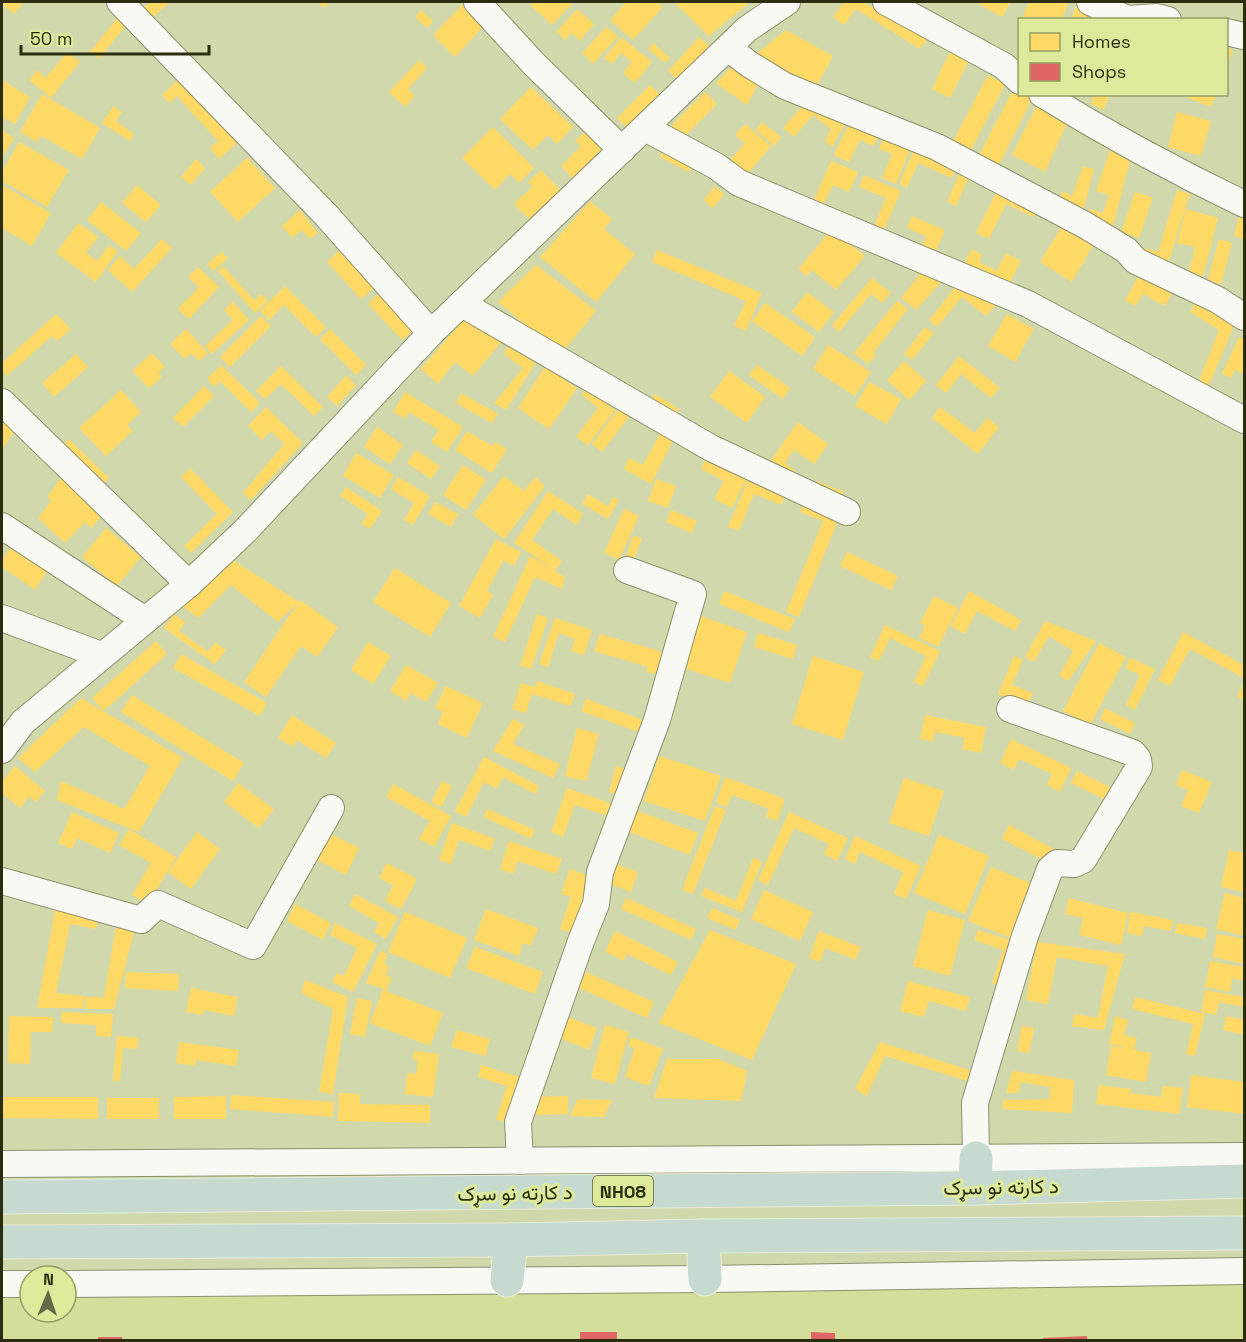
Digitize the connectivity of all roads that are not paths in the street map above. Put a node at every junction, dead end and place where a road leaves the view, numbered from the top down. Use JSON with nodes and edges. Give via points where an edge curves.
{"nodes":[{"id":1,"x":120,"y":2,"type":"edge"},
{"id":2,"x":477,"y":2,"type":"edge"},
{"id":3,"x":787,"y":2,"type":"edge"},
{"id":4,"x":886,"y":2,"type":"edge"},
{"id":5,"x":1090,"y":2,"type":"edge"},
{"id":6,"x":1125,"y":18,"type":"edge"},
{"id":7,"x":1142,"y":18,"type":"edge"},
{"id":8,"x":1161,"y":18,"type":"edge"},
{"id":9,"x":1228,"y":32,"type":"edge"},
{"id":10,"x":1245,"y":36,"type":"edge"},
{"id":11,"x":728,"y":48,"type":"junction"},
{"id":12,"x":1018,"y":79,"type":"edge"},
{"id":13,"x":1045,"y":96,"type":"edge"},
{"id":14,"x":645,"y":128,"type":"junction"},
{"id":15,"x":621,"y":150,"type":"junction"},
{"id":16,"x":1245,"y":204,"type":"edge"},
{"id":17,"x":462,"y":304,"type":"junction"},
{"id":18,"x":1245,"y":317,"type":"edge"},
{"id":19,"x":431,"y":333,"type":"junction"},
{"id":20,"x":2,"y":402,"type":"edge"},
{"id":21,"x":1245,"y":420,"type":"edge"},
{"id":22,"x":847,"y":512,"type":"dead end"},
{"id":23,"x":2,"y":526,"type":"edge"},
{"id":24,"x":627,"y":570,"type":"dead end"},
{"id":25,"x":189,"y":584,"type":"junction"},
{"id":26,"x":2,"y":618,"type":"edge"},
{"id":27,"x":145,"y":620,"type":"junction"},
{"id":28,"x":101,"y":655,"type":"junction"},
{"id":29,"x":1010,"y":708,"type":"dead end"},
{"id":30,"x":2,"y":750,"type":"edge"},
{"id":31,"x":331,"y":808,"type":"dead end"},
{"id":32,"x":2,"y":880,"type":"edge"},
{"id":33,"x":1245,"y":1156,"type":"edge"},
{"id":34,"x":520,"y":1161,"type":"junction"},
{"id":35,"x":2,"y":1164,"type":"edge"},
{"id":36,"x":976,"y":1173,"type":"junction"},
{"id":37,"x":1245,"y":1181,"type":"edge"},
{"id":38,"x":2,"y":1197,"type":"edge"},
{"id":39,"x":1245,"y":1233,"type":"edge"},
{"id":40,"x":703,"y":1236,"type":"junction"},
{"id":41,"x":511,"y":1240,"type":"junction"},
{"id":42,"x":2,"y":1242,"type":"edge"},
{"id":43,"x":1245,"y":1271,"type":"edge"},
{"id":44,"x":705,"y":1279,"type":"junction"},
{"id":45,"x":507,"y":1280,"type":"junction"},
{"id":46,"x":2,"y":1284,"type":"edge"},
{"id":47,"x":18,"y":1284,"type":"edge"},
{"id":48,"x":78,"y":1284,"type":"edge"}],
"edges":[{"from":1,"to":19,"type":"street","via":[[326,215]]},
{"from":2,"to":15,"type":"street"},
{"from":3,"to":11,"type":"street","via":[[747,29]]},
{"from":4,"to":12,"type":"street","via":[[1004,66]]},
{"from":5,"to":6,"type":"street"},
{"from":7,"to":8,"type":"street"},
{"from":9,"to":10,"type":"street"},
{"from":11,"to":14,"type":"street"},
{"from":11,"to":18,"type":"street","via":[[785,86],[937,147],[1085,225],[1126,250],[1136,261]]},
{"from":13,"to":16,"type":"street"},
{"from":14,"to":15,"type":"street"},
{"from":14,"to":21,"type":"street","via":[[716,166],[738,183],[1028,304]]},
{"from":15,"to":17,"type":"street"},
{"from":17,"to":19,"type":"street"},
{"from":17,"to":22,"type":"street","via":[[711,448]]},
{"from":19,"to":25,"type":"street","via":[[245,531]]},
{"from":20,"to":25,"type":"street"},
{"from":23,"to":27,"type":"street"},
{"from":24,"to":34,"type":"street","via":[[693,594],[657,720],[600,872],[596,904],[518,1122]]},
{"from":25,"to":27,"type":"street"},
{"from":26,"to":28,"type":"street"},
{"from":27,"to":28,"type":"street"},
{"from":28,"to":30,"type":"street","via":[[23,722]]},
{"from":29,"to":36,"type":"street","via":[[1133,753],[1138,767],[1083,860],[1056,863],[1050,869],[1025,936],[975,1103]]},
{"from":31,"to":32,"type":"street","via":[[253,946],[158,904],[141,920]]},
{"from":33,"to":36,"type":"street"},
{"from":34,"to":35,"type":"street"},
{"from":34,"to":36,"type":"street"},
{"from":36,"to":37,"type":"highway","name":"د کارته نو سړک","number":"NH08"},
{"from":36,"to":38,"type":"highway","name":"د کارته نو سړک","number":"NH08"},
{"from":39,"to":40,"type":"highway"},
{"from":40,"to":41,"type":"highway"},
{"from":40,"to":44,"type":"highway"},
{"from":41,"to":42,"type":"highway"},
{"from":41,"to":45,"type":"highway"},
{"from":43,"to":44,"type":"street"},
{"from":44,"to":45,"type":"street"},
{"from":45,"to":48,"type":"street"},
{"from":46,"to":47,"type":"street"}]}
